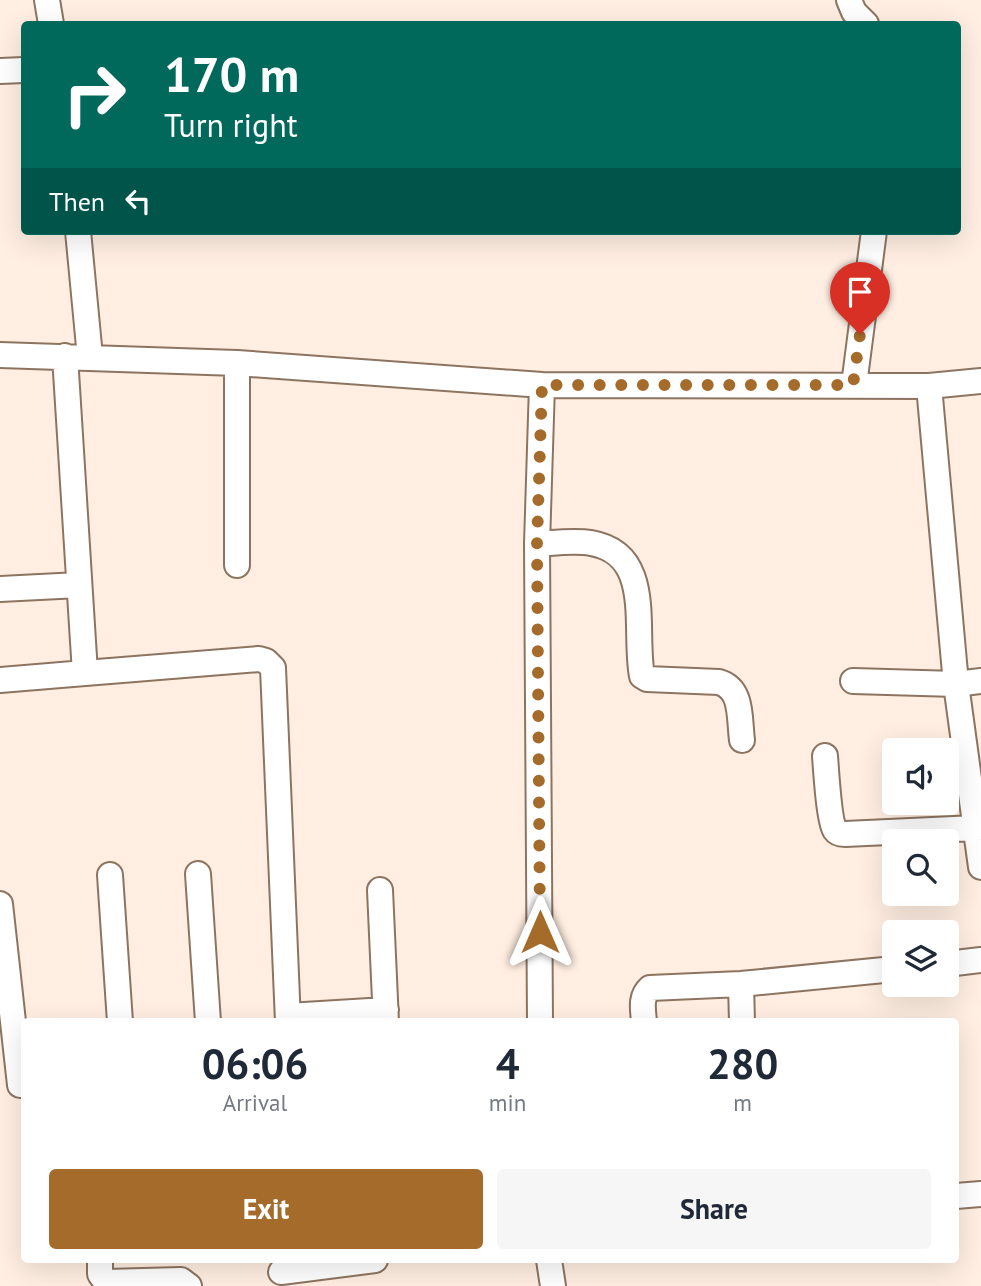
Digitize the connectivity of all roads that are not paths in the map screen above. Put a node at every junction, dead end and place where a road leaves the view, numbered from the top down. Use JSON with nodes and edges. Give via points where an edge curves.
{"nodes":[{"id":1,"x":47,"y":0,"type":"edge"},
{"id":2,"x":849,"y":0,"type":"edge"},
{"id":3,"x":50,"y":21,"type":"edge"},
{"id":4,"x":863,"y":21,"type":"edge"},
{"id":5,"x":21,"y":70,"type":"edge"},
{"id":6,"x":0,"y":71,"type":"edge"},
{"id":7,"x":78,"y":235,"type":"edge"},
{"id":8,"x":873,"y":235,"type":"edge"},
{"id":9,"x":0,"y":355,"type":"edge"},
{"id":10,"x":65,"y":356,"type":"junction"},
{"id":11,"x":90,"y":358,"type":"junction"},
{"id":12,"x":237,"y":363,"type":"junction"},
{"id":13,"x":981,"y":381,"type":"edge"},
{"id":14,"x":542,"y":385,"type":"junction"},
{"id":15,"x":853,"y":385,"type":"junction"},
{"id":16,"x":929,"y":386,"type":"junction"},
{"id":17,"x":537,"y":544,"type":"junction"},
{"id":18,"x":237,"y":565,"type":"dead end"},
{"id":19,"x":79,"y":585,"type":"junction"},
{"id":20,"x":0,"y":589,"type":"edge"},
{"id":21,"x":85,"y":673,"type":"junction"},
{"id":22,"x":0,"y":680,"type":"edge"},
{"id":23,"x":853,"y":681,"type":"dead end"},
{"id":24,"x":981,"y":681,"type":"edge"},
{"id":25,"x":956,"y":684,"type":"junction"},
{"id":26,"x":742,"y":740,"type":"dead end"},
{"id":27,"x":825,"y":756,"type":"dead end"},
{"id":28,"x":976,"y":828,"type":"junction"},
{"id":29,"x":981,"y":867,"type":"edge"},
{"id":30,"x":198,"y":874,"type":"dead end"},
{"id":31,"x":110,"y":875,"type":"dead end"},
{"id":32,"x":380,"y":890,"type":"dead end"},
{"id":33,"x":0,"y":904,"type":"edge"},
{"id":34,"x":981,"y":960,"type":"edge"},
{"id":35,"x":959,"y":963,"type":"edge"},
{"id":36,"x":882,"y":970,"type":"edge"},
{"id":37,"x":741,"y":984,"type":"junction"},
{"id":38,"x":386,"y":1016,"type":"edge"},
{"id":39,"x":120,"y":1018,"type":"edge"},
{"id":40,"x":208,"y":1018,"type":"edge"},
{"id":41,"x":288,"y":1018,"type":"edge"},
{"id":42,"x":321,"y":1018,"type":"edge"},
{"id":43,"x":540,"y":1018,"type":"edge"},
{"id":44,"x":643,"y":1018,"type":"edge"},
{"id":45,"x":742,"y":1018,"type":"edge"},
{"id":46,"x":21,"y":1084,"type":"edge"},
{"id":47,"x":981,"y":1194,"type":"edge"},
{"id":48,"x":959,"y":1196,"type":"edge"},
{"id":49,"x":352,"y":1263,"type":"edge"},
{"id":50,"x":549,"y":1263,"type":"edge"},
{"id":51,"x":281,"y":1272,"type":"dead end"},
{"id":52,"x":98,"y":1275,"type":"edge"},
{"id":53,"x":188,"y":1286,"type":"edge"},
{"id":54,"x":553,"y":1286,"type":"edge"}],
"edges":[{"from":1,"to":3,"type":"street"},
{"from":2,"to":4,"type":"street"},
{"from":5,"to":6,"type":"street"},
{"from":7,"to":11,"type":"street"},
{"from":8,"to":15,"type":"street"},
{"from":9,"to":10,"type":"street"},
{"from":10,"to":11,"type":"street"},
{"from":10,"to":19,"type":"street"},
{"from":11,"to":12,"type":"street"},
{"from":12,"to":14,"type":"street"},
{"from":12,"to":18,"type":"street"},
{"from":13,"to":16,"type":"street"},
{"from":14,"to":15,"type":"street"},
{"from":14,"to":17,"type":"street"},
{"from":15,"to":16,"type":"street"},
{"from":16,"to":25,"type":"street"},
{"from":17,"to":26,"type":"street","via":[[590,542],[627,563],[636,582],[642,676],[728,684],[737,697]]},
{"from":17,"to":43,"type":"street"},
{"from":19,"to":20,"type":"street"},
{"from":19,"to":21,"type":"street"},
{"from":21,"to":22,"type":"street"},
{"from":21,"to":41,"type":"street","via":[[259,659],[273,668]]},
{"from":23,"to":25,"type":"street"},
{"from":24,"to":25,"type":"street"},
{"from":25,"to":28,"type":"street"},
{"from":27,"to":28,"type":"street","via":[[832,817],[839,833]]},
{"from":28,"to":29,"type":"street"},
{"from":30,"to":40,"type":"street"},
{"from":31,"to":39,"type":"street"},
{"from":32,"to":38,"type":"street"},
{"from":33,"to":46,"type":"street"},
{"from":34,"to":35,"type":"street"},
{"from":36,"to":37,"type":"street"},
{"from":37,"to":44,"type":"street","via":[[650,988],[644,993]]},
{"from":37,"to":45,"type":"street"},
{"from":38,"to":42,"type":"street"},
{"from":47,"to":48,"type":"street"},
{"from":49,"to":51,"type":"street"},
{"from":50,"to":54,"type":"street"},
{"from":52,"to":53,"type":"street","via":[[106,1282],[181,1280]]}]}
